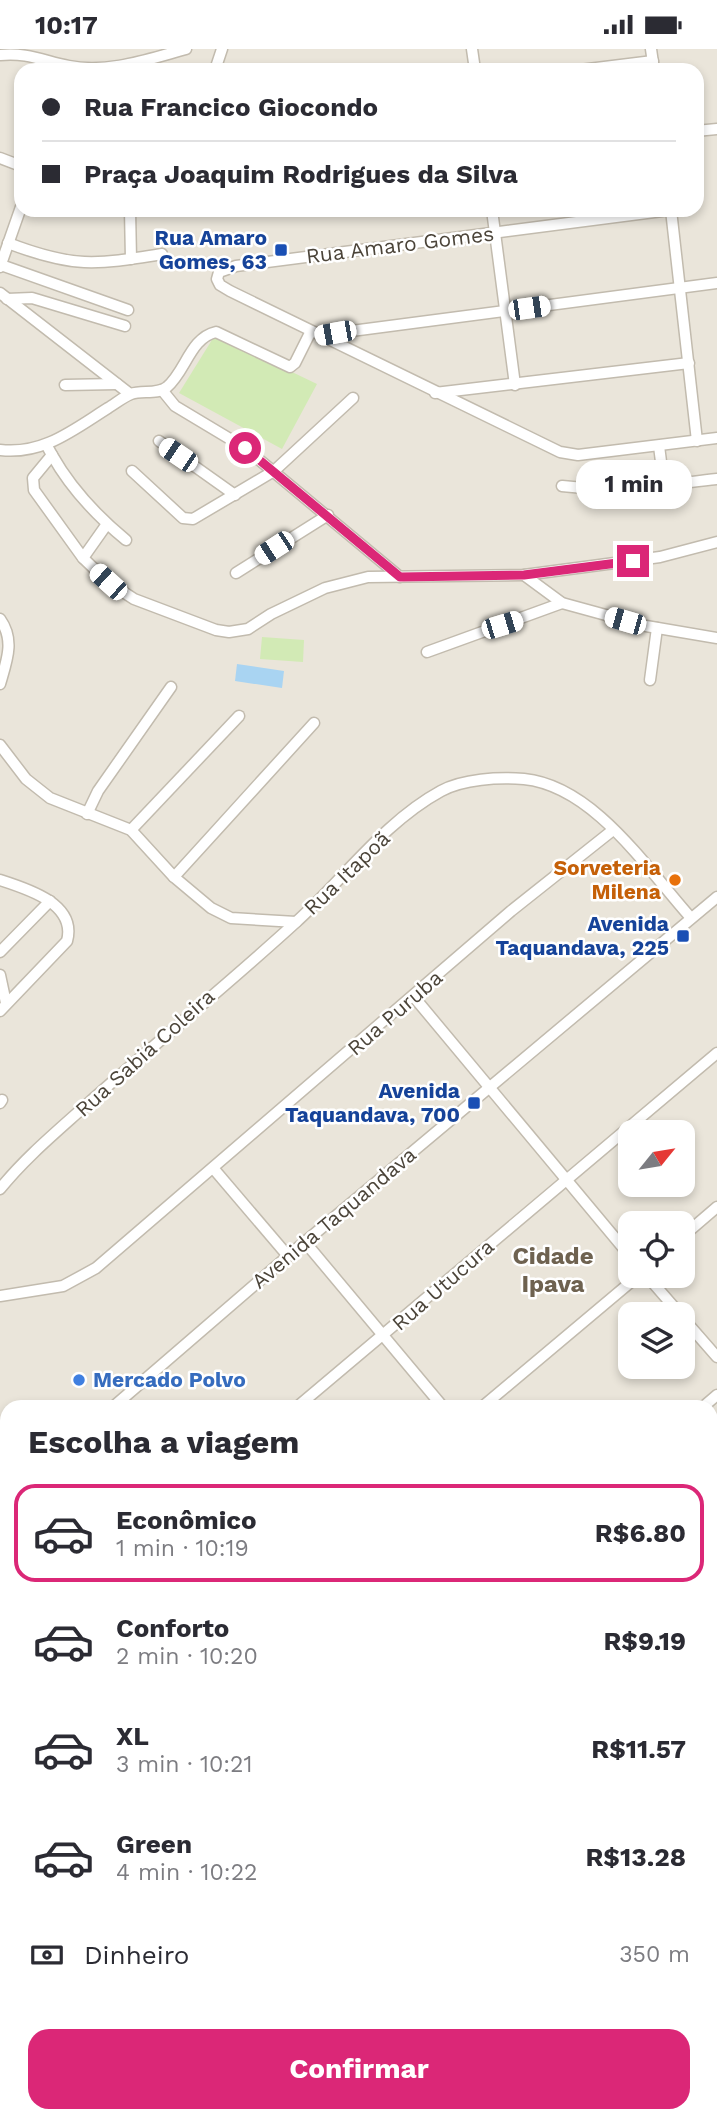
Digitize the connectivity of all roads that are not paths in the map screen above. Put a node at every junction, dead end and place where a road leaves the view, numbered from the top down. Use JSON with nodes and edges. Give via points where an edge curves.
{"nodes":[{"id":1,"x":186,"y":49,"type":"edge"},
{"id":2,"x":0,"y":55,"type":"edge"},
{"id":3,"x":653,"y":60,"type":"edge"},
{"id":4,"x":53,"y":63,"type":"edge"},
{"id":5,"x":132,"y":63,"type":"edge"},
{"id":6,"x":631,"y":63,"type":"edge"},
{"id":7,"x":17,"y":217,"type":"edge"},
{"id":8,"x":130,"y":217,"type":"edge"},
{"id":9,"x":493,"y":217,"type":"edge"},
{"id":10,"x":617,"y":217,"type":"edge"},
{"id":11,"x":671,"y":217,"type":"edge"},
{"id":12,"x":495,"y":233,"type":"junction"},
{"id":13,"x":8,"y":243,"type":"junction"},
{"id":14,"x":163,"y":254,"type":"dead end"},
{"id":15,"x":131,"y":259,"type":"junction"},
{"id":16,"x":1,"y":266,"type":"edge"},
{"id":17,"x":717,"y":283,"type":"edge"},
{"id":18,"x":680,"y":288,"type":"junction"},
{"id":19,"x":4,"y":296,"type":"edge"},
{"id":20,"x":128,"y":310,"type":"dead end"},
{"id":21,"x":504,"y":311,"type":"junction"},
{"id":22,"x":125,"y":326,"type":"dead end"},
{"id":23,"x":315,"y":333,"type":"junction"},
{"id":24,"x":689,"y":363,"type":"junction"},
{"id":25,"x":65,"y":384,"type":"dead end"},
{"id":26,"x":117,"y":384,"type":"junction"},
{"id":27,"x":514,"y":385,"type":"junction"},
{"id":28,"x":162,"y":390,"type":"junction"},
{"id":29,"x":435,"y":393,"type":"junction"},
{"id":30,"x":130,"y":394,"type":"junction"},
{"id":31,"x":353,"y":398,"type":"dead end"},
{"id":32,"x":717,"y":438,"type":"edge"},
{"id":33,"x":159,"y":441,"type":"dead end"},
{"id":34,"x":697,"y":441,"type":"junction"},
{"id":35,"x":659,"y":446,"type":"junction"},
{"id":36,"x":0,"y":450,"type":"edge"},
{"id":37,"x":50,"y":450,"type":"junction"},
{"id":38,"x":132,"y":471,"type":"dead end"},
{"id":39,"x":274,"y":471,"type":"junction"},
{"id":40,"x":717,"y":478,"type":"edge"},
{"id":41,"x":664,"y":485,"type":"junction"},
{"id":42,"x":562,"y":486,"type":"dead end"},
{"id":43,"x":235,"y":495,"type":"junction"},
{"id":44,"x":328,"y":515,"type":"junction"},
{"id":45,"x":107,"y":524,"type":"junction"},
{"id":46,"x":126,"y":540,"type":"dead end"},
{"id":47,"x":717,"y":542,"type":"edge"},
{"id":48,"x":83,"y":558,"type":"junction"},
{"id":49,"x":236,"y":573,"type":"dead end"},
{"id":50,"x":524,"y":575,"type":"junction"},
{"id":51,"x":400,"y":577,"type":"junction"},
{"id":52,"x":562,"y":603,"type":"junction"},
{"id":53,"x":0,"y":619,"type":"edge"},
{"id":54,"x":657,"y":628,"type":"junction"},
{"id":55,"x":717,"y":638,"type":"edge"},
{"id":56,"x":5,"y":642,"type":"edge"},
{"id":57,"x":427,"y":652,"type":"dead end"},
{"id":58,"x":650,"y":680,"type":"dead end"},
{"id":59,"x":0,"y":684,"type":"edge"},
{"id":60,"x":170,"y":687,"type":"dead end"},
{"id":61,"x":240,"y":716,"type":"dead end"},
{"id":62,"x":314,"y":723,"type":"dead end"},
{"id":63,"x":0,"y":744,"type":"edge"},
{"id":64,"x":87,"y":814,"type":"junction"},
{"id":65,"x":131,"y":830,"type":"junction"},
{"id":66,"x":613,"y":830,"type":"junction"},
{"id":67,"x":174,"y":877,"type":"junction"},
{"id":68,"x":0,"y":880,"type":"edge"},
{"id":69,"x":717,"y":897,"type":"edge"},
{"id":70,"x":50,"y":901,"type":"junction"},
{"id":71,"x":691,"y":918,"type":"junction"},
{"id":72,"x":296,"y":922,"type":"junction"},
{"id":73,"x":0,"y":952,"type":"edge"},
{"id":74,"x":0,"y":975,"type":"edge"},
{"id":75,"x":414,"y":997,"type":"junction"},
{"id":76,"x":3,"y":1007,"type":"edge"},
{"id":77,"x":717,"y":1053,"type":"edge"},
{"id":78,"x":489,"y":1086,"type":"junction"},
{"id":79,"x":214,"y":1168,"type":"junction"},
{"id":80,"x":567,"y":1179,"type":"junction"},
{"id":81,"x":2,"y":1182,"type":"edge"},
{"id":82,"x":717,"y":1207,"type":"edge"},
{"id":83,"x":695,"y":1226,"type":"edge"},
{"id":84,"x":618,"y":1241,"type":"edge"},
{"id":85,"x":305,"y":1242,"type":"junction"},
{"id":86,"x":288,"y":1256,"type":"junction"},
{"id":87,"x":624,"y":1288,"type":"edge"},
{"id":88,"x":656,"y":1288,"type":"edge"},
{"id":89,"x":0,"y":1296,"type":"edge"},
{"id":90,"x":669,"y":1302,"type":"edge"},
{"id":91,"x":695,"y":1332,"type":"edge"},
{"id":92,"x":385,"y":1335,"type":"junction"},
{"id":93,"x":717,"y":1357,"type":"edge"},
{"id":94,"x":123,"y":1400,"type":"edge"},
{"id":95,"x":305,"y":1400,"type":"edge"},
{"id":96,"x":437,"y":1400,"type":"edge"},
{"id":97,"x":490,"y":1400,"type":"edge"}],
"edges":[{"from":1,"to":5,"type":"street"},
{"from":2,"to":4,"type":"street","via":[[20,53]]},
{"from":3,"to":6,"type":"street"},
{"from":7,"to":13,"type":"street"},
{"from":8,"to":15,"type":"street"},
{"from":9,"to":12,"type":"street"},
{"from":10,"to":12,"type":"street","name":"Rua Amaro Gomes"},
{"from":11,"to":18,"type":"street"},
{"from":12,"to":21,"type":"street"},
{"from":12,"to":23,"type":"street","name":"Rua Amaro Gomes","via":[[236,266],[216,274],[220,285]]},
{"from":13,"to":15,"type":"street","via":[[70,262]]},
{"from":13,"to":16,"type":"street"},
{"from":14,"to":15,"type":"street"},
{"from":16,"to":20,"type":"street"},
{"from":17,"to":18,"type":"street"},
{"from":18,"to":21,"type":"street"},
{"from":18,"to":24,"type":"street"},
{"from":19,"to":22,"type":"street","via":[[27,297]]},
{"from":19,"to":26,"type":"street"},
{"from":21,"to":23,"type":"street"},
{"from":21,"to":27,"type":"street"},
{"from":23,"to":28,"type":"street","via":[[289,367],[216,332],[209,333]]},
{"from":23,"to":29,"type":"street"},
{"from":24,"to":27,"type":"street"},
{"from":24,"to":34,"type":"street"},
{"from":25,"to":26,"type":"street"},
{"from":26,"to":30,"type":"street"},
{"from":27,"to":29,"type":"street"},
{"from":28,"to":30,"type":"street"},
{"from":28,"to":39,"type":"street","via":[[175,406],[233,439]]},
{"from":29,"to":35,"type":"street","via":[[568,454]]},
{"from":30,"to":37,"type":"street"},
{"from":31,"to":39,"type":"street"},
{"from":32,"to":34,"type":"street"},
{"from":33,"to":43,"type":"street"},
{"from":34,"to":35,"type":"street"},
{"from":35,"to":41,"type":"street"},
{"from":36,"to":37,"type":"street"},
{"from":37,"to":45,"type":"street","via":[[60,469]]},
{"from":37,"to":48,"type":"street","via":[[33,478],[34,490]]},
{"from":38,"to":43,"type":"street","via":[[187,519]]},
{"from":39,"to":43,"type":"street"},
{"from":39,"to":44,"type":"street"},
{"from":40,"to":41,"type":"street"},
{"from":41,"to":42,"type":"street","via":[[586,491]]},
{"from":44,"to":49,"type":"street"},
{"from":44,"to":51,"type":"street"},
{"from":45,"to":46,"type":"street"},
{"from":45,"to":48,"type":"street"},
{"from":47,"to":50,"type":"street","via":[[660,557]]},
{"from":48,"to":51,"type":"street","via":[[134,599],[229,632],[248,629],[325,588],[368,577]]},
{"from":50,"to":51,"type":"street"},
{"from":50,"to":52,"type":"street"},
{"from":52,"to":54,"type":"street"},
{"from":52,"to":57,"type":"street"},
{"from":53,"to":56,"type":"street"},
{"from":54,"to":55,"type":"street"},
{"from":54,"to":58,"type":"street"},
{"from":56,"to":59,"type":"street","via":[[9,652]]},
{"from":60,"to":64,"type":"street"},
{"from":61,"to":65,"type":"street"},
{"from":62,"to":67,"type":"street"},
{"from":63,"to":64,"type":"street","name":"Rua Itapoã","via":[[26,779],[50,799]]},
{"from":64,"to":65,"type":"street","name":"Rua Itapoã"},
{"from":65,"to":67,"type":"street","name":"Rua Itapoã"},
{"from":66,"to":71,"type":"street","name":"Rua Itapoã"},
{"from":66,"to":72,"type":"street","name":"Rua Itapoã","via":[[583,803],[545,783],[501,779],[452,787],[382,837]]},
{"from":66,"to":75,"type":"street","name":"Rua Puruba","via":[[511,911]]},
{"from":67,"to":72,"type":"street","name":"Rua Itapoã","via":[[211,908],[231,918]]},
{"from":68,"to":70,"type":"street"},
{"from":69,"to":71,"type":"street","name":"Avenida Taquandava"},
{"from":70,"to":73,"type":"street"},
{"from":70,"to":76,"type":"street","via":[[67,918],[67,941]]},
{"from":71,"to":78,"type":"street","name":"Avenida Taquandava"},
{"from":72,"to":81,"type":"street","name":"Rua Sabiá Coleira","via":[[165,1033]]},
{"from":74,"to":76,"type":"street"},
{"from":75,"to":78,"type":"street"},
{"from":75,"to":79,"type":"street","name":"Rua Puruba"},
{"from":77,"to":80,"type":"street","name":"Rua Utucura"},
{"from":78,"to":80,"type":"street"},
{"from":78,"to":85,"type":"street","name":"Avenida Taquandava"},
{"from":79,"to":86,"type":"street"},
{"from":79,"to":89,"type":"street","name":"Rua Puruba","via":[[78,1279],[48,1290]]},
{"from":80,"to":84,"type":"street"},
{"from":80,"to":92,"type":"street","name":"Rua Utucura"},
{"from":82,"to":83,"type":"street"},
{"from":85,"to":86,"type":"street","name":"Avenida Taquandava"},
{"from":85,"to":92,"type":"street"},
{"from":86,"to":94,"type":"street","name":"Avenida Taquandava"},
{"from":87,"to":97,"type":"street"},
{"from":88,"to":90,"type":"street"},
{"from":91,"to":93,"type":"street"},
{"from":92,"to":95,"type":"street","name":"Rua Utucura"},
{"from":92,"to":96,"type":"street"}]}
